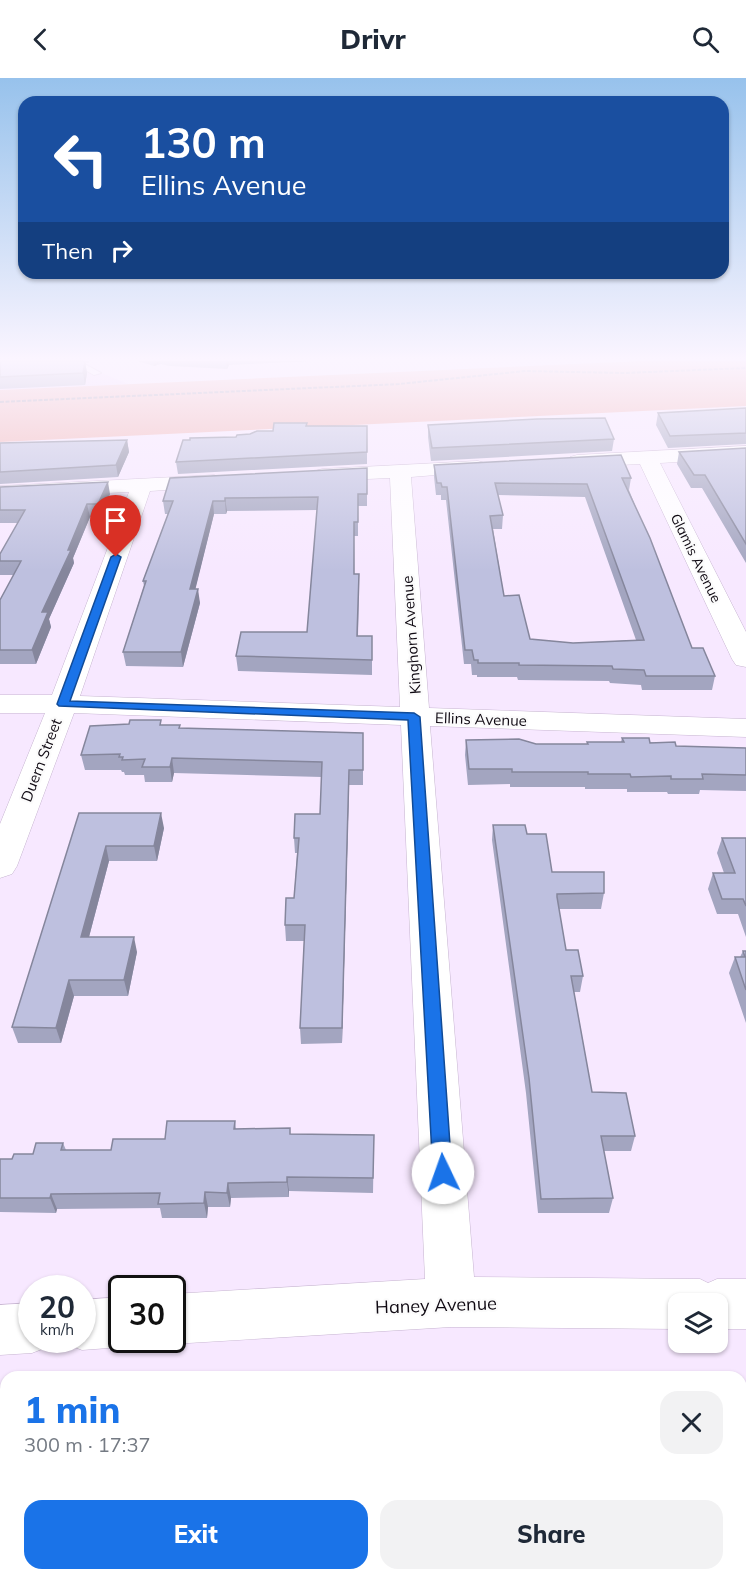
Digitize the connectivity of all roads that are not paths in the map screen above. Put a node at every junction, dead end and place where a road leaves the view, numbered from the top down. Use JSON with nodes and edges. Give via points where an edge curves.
{"nodes":[{"id":1,"x":746,"y":452,"type":"edge"},
{"id":2,"x":647,"y":457,"type":"junction"},
{"id":3,"x":556,"y":462,"type":"edge"},
{"id":4,"x":499,"y":465,"type":"edge"},
{"id":5,"x":400,"y":471,"type":"junction"},
{"id":6,"x":306,"y":476,"type":"edge"},
{"id":7,"x":236,"y":479,"type":"edge"},
{"id":8,"x":142,"y":484,"type":"junction"},
{"id":9,"x":0,"y":492,"type":"edge"},
{"id":10,"x":746,"y":659,"type":"edge"},
{"id":11,"x":0,"y":704,"type":"edge"},
{"id":12,"x":63,"y":704,"type":"junction"},
{"id":13,"x":414,"y":717,"type":"junction"},
{"id":14,"x":746,"y":728,"type":"edge"},
{"id":15,"x":0,"y":866,"type":"edge"},
{"id":16,"x":451,"y":1302,"type":"junction"},
{"id":17,"x":668,"y":1304,"type":"edge"},
{"id":18,"x":728,"y":1304,"type":"edge"},
{"id":19,"x":746,"y":1304,"type":"edge"},
{"id":20,"x":186,"y":1318,"type":"edge"},
{"id":21,"x":18,"y":1329,"type":"edge"},
{"id":22,"x":0,"y":1330,"type":"edge"}],
"edges":[{"from":1,"to":2,"type":"street"},
{"from":2,"to":3,"type":"street"},
{"from":2,"to":10,"type":"street","name":"Glamis Avenue"},
{"from":4,"to":5,"type":"street"},
{"from":5,"to":6,"type":"street"},
{"from":5,"to":13,"type":"street","name":"Kinghorn Avenue"},
{"from":7,"to":8,"type":"street"},
{"from":8,"to":9,"type":"street"},
{"from":8,"to":12,"type":"street","name":"Duern Street"},
{"from":11,"to":12,"type":"street","name":"Ellins Avenue"},
{"from":12,"to":13,"type":"street","name":"Ellins Avenue"},
{"from":12,"to":15,"type":"street","name":"Duern Street"},
{"from":13,"to":14,"type":"street","name":"Ellins Avenue"},
{"from":13,"to":16,"type":"street","name":"Kinghorn Avenue"},
{"from":16,"to":17,"type":"street","name":"Haney Avenue"},
{"from":16,"to":20,"type":"street","name":"Haney Avenue"},
{"from":18,"to":19,"type":"street"},
{"from":21,"to":22,"type":"street"}]}
